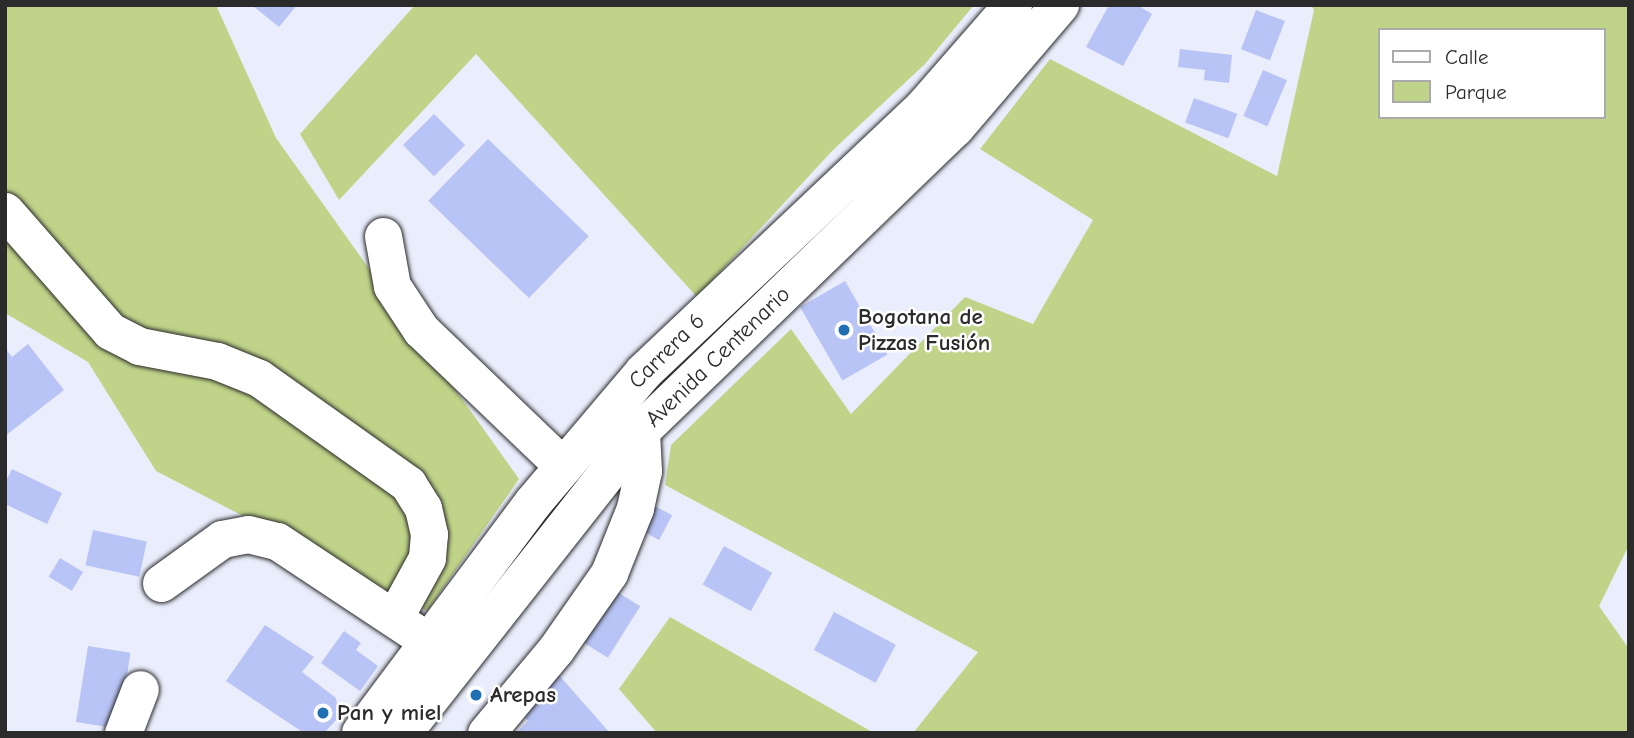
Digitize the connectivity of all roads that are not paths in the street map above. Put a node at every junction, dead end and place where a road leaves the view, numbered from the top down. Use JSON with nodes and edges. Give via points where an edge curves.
{"nodes":[{"id":1,"x":1013,"y":5,"type":"edge"},
{"id":2,"x":1060,"y":5,"type":"edge"},
{"id":3,"x":5,"y":211,"type":"edge"},
{"id":4,"x":383,"y":236,"type":"dead end"},
{"id":5,"x":641,"y":431,"type":"junction"},
{"id":6,"x":563,"y":466,"type":"junction"},
{"id":7,"x":161,"y":583,"type":"dead end"},
{"id":8,"x":394,"y":618,"type":"junction"},
{"id":9,"x":428,"y":642,"type":"junction"},
{"id":10,"x":140,"y":689,"type":"dead end"},
{"id":11,"x":123,"y":733,"type":"edge"},
{"id":12,"x":361,"y":733,"type":"edge"},
{"id":13,"x":402,"y":733,"type":"edge"},
{"id":14,"x":486,"y":733,"type":"edge"}],
"edges":[{"from":1,"to":6,"type":"main road","name":"Carrera 6","via":[[925,106],[644,372]]},
{"from":2,"to":5,"type":"main road","name":"Avenida Centenario","via":[[955,128]]},
{"from":3,"to":8,"type":"street","via":[[110,331],[139,346],[217,361],[259,378],[408,485],[423,508],[429,534],[427,558]]},
{"from":4,"to":6,"type":"street","via":[[392,286],[421,330]]},
{"from":5,"to":13,"type":"main road","name":"Avenida Centenario"},
{"from":5,"to":14,"type":"street","via":[[643,471],[635,508],[609,573],[556,649]]},
{"from":6,"to":9,"type":"main road","name":"Carrera 6"},
{"from":7,"to":8,"type":"street","via":[[222,539],[248,534],[277,541]]},
{"from":8,"to":9,"type":"street"},
{"from":9,"to":12,"type":"main road","name":"Carrera 6"},
{"from":10,"to":11,"type":"street"}]}
